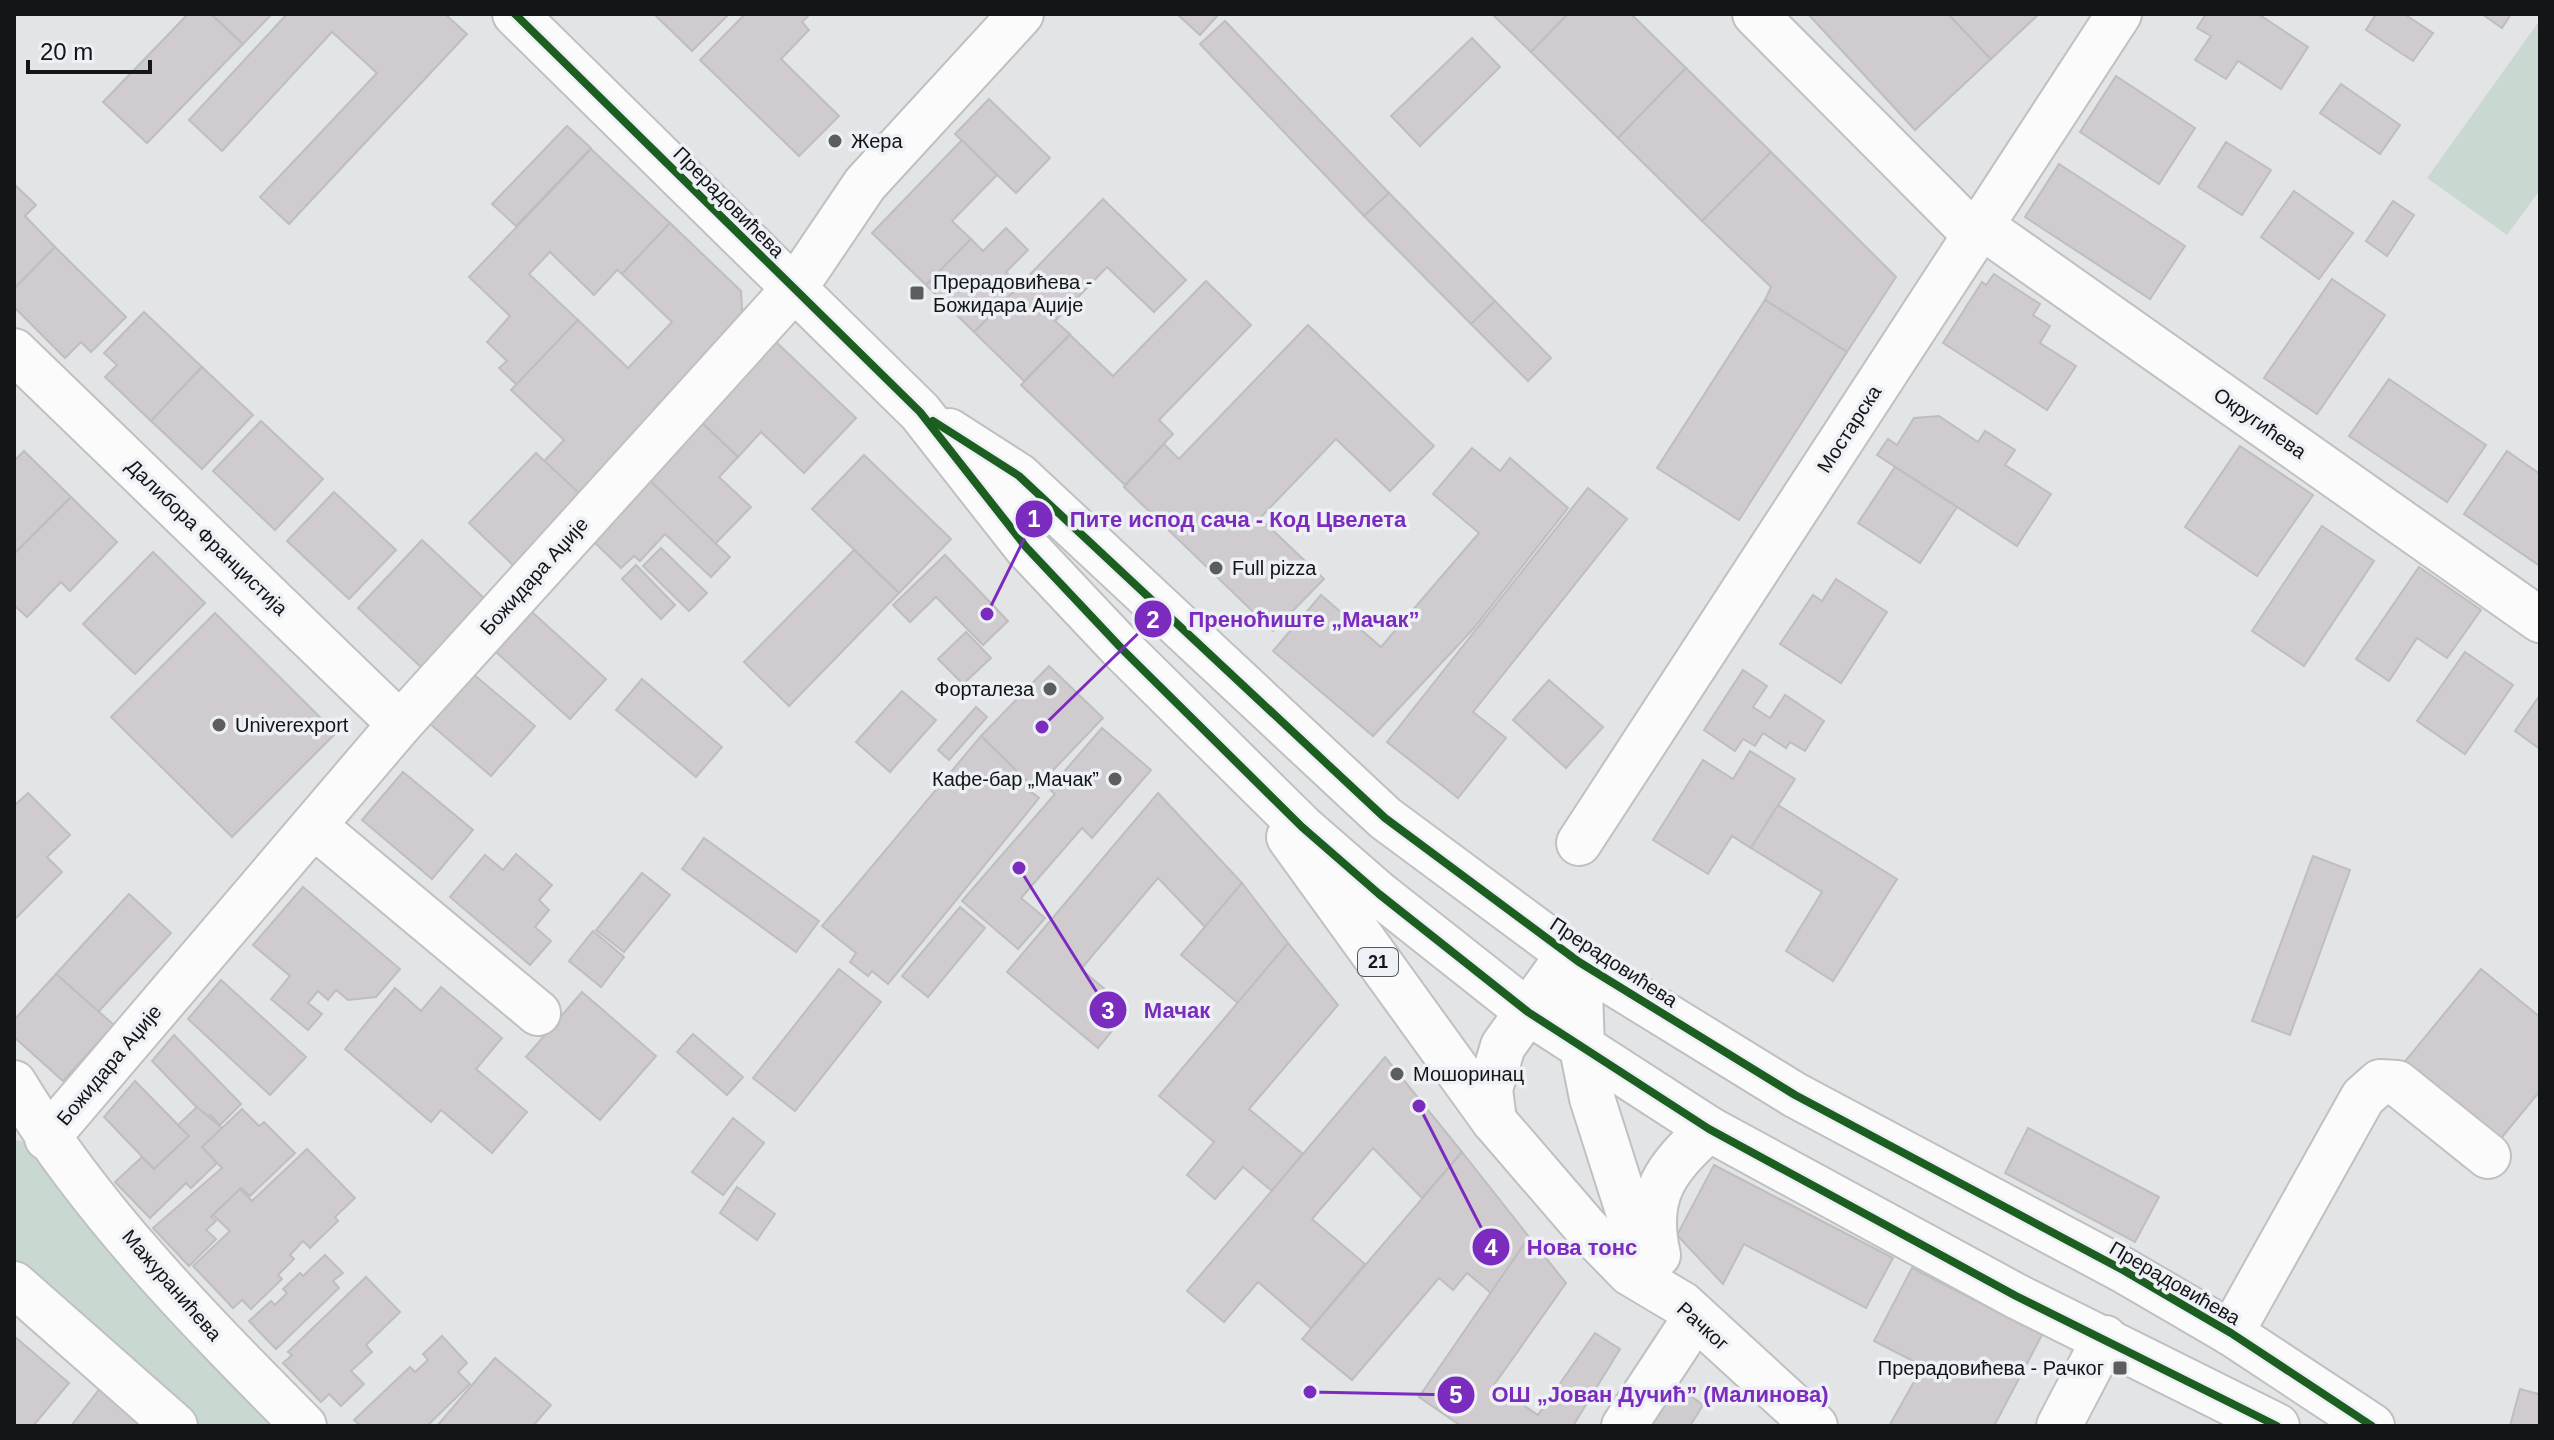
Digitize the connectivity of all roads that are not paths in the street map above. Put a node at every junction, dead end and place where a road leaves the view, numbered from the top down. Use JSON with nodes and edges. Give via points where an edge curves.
{"nodes":[{"id":1,"x":515,"y":14,"type":"edge"},
{"id":2,"x":1021,"y":14,"type":"edge"},
{"id":3,"x":1755,"y":14,"type":"edge"},
{"id":4,"x":2119,"y":14,"type":"edge"},
{"id":5,"x":1978,"y":230,"type":"junction"},
{"id":6,"x":794,"y":289,"type":"junction"},
{"id":7,"x":14,"y":351,"type":"edge"},
{"id":8,"x":920,"y":412,"type":"junction"},
{"id":9,"x":2540,"y":620,"type":"edge"},
{"id":10,"x":400,"y":724,"type":"junction"},
{"id":11,"x":1273,"y":798,"type":"junction"},
{"id":12,"x":314,"y":826,"type":"junction"},
{"id":13,"x":1579,"y":843,"type":"dead end"},
{"id":14,"x":1574,"y":958,"type":"junction"},
{"id":15,"x":1528,"y":1012,"type":"junction"},
{"id":16,"x":538,"y":1013,"type":"dead end"},
{"id":17,"x":1582,"y":1048,"type":"junction"},
{"id":18,"x":14,"y":1083,"type":"edge"},
{"id":19,"x":1494,"y":1121,"type":"junction"},
{"id":20,"x":1709,"y":1129,"type":"junction"},
{"id":21,"x":30,"y":1136,"type":"edge"},
{"id":22,"x":2488,"y":1156,"type":"dead end"},
{"id":23,"x":1657,"y":1253,"type":"junction"},
{"id":24,"x":14,"y":1284,"type":"edge"},
{"id":25,"x":1688,"y":1311,"type":"junction"},
{"id":26,"x":2231,"y":1333,"type":"junction"},
{"id":27,"x":2105,"y":1338,"type":"junction"},
{"id":28,"x":175,"y":1426,"type":"edge"},
{"id":29,"x":304,"y":1426,"type":"edge"},
{"id":30,"x":1624,"y":1426,"type":"edge"},
{"id":31,"x":1815,"y":1426,"type":"edge"},
{"id":32,"x":2059,"y":1426,"type":"edge"},
{"id":33,"x":2277,"y":1426,"type":"edge"},
{"id":34,"x":2372,"y":1426,"type":"edge"}],
"edges":[{"from":1,"to":6,"type":"main road","name":"Прерадовићева"},
{"from":2,"to":6,"type":"main road","name":"Божидара Аџије","via":[[865,184]]},
{"from":3,"to":5,"type":"main road","name":"Округићева"},
{"from":4,"to":5,"type":"main road","name":"Мостарска"},
{"from":5,"to":9,"type":"main road","name":"Округићева"},
{"from":5,"to":13,"type":"main road","name":"Мостарска"},
{"from":6,"to":8,"type":"main road","name":"Прерадовићева"},
{"from":6,"to":10,"type":"main road","name":"Божидара Аџије"},
{"from":7,"to":10,"type":"main road","name":"Далибора Францистија"},
{"from":8,"to":11,"type":"main road","name":"Прерадовићева","via":[[1026,547]]},
{"from":8,"to":14,"type":"main road","name":"Прерадовићева","via":[[1019,476],[1385,818]]},
{"from":10,"to":12,"type":"main road","name":"Божидара Аџије"},
{"from":11,"to":15,"type":"main road","name":"Прерадовићева","via":[[1379,894]]},
{"from":11,"to":19,"type":"main road","number":"21","via":[[1287,834]]},
{"from":12,"to":16,"type":"main road"},
{"from":12,"to":21,"type":"main road","name":"Божидара Аџије"},
{"from":14,"to":15,"type":"main road"},
{"from":14,"to":17,"type":"main road","number":"21"},
{"from":14,"to":26,"type":"main road","name":"Прерадовићева","via":[[1795,1095]]},
{"from":15,"to":17,"type":"main road","name":"Прерадовићева"},
{"from":15,"to":19,"type":"main road","via":[[1495,1066],[1490,1089]]},
{"from":17,"to":20,"type":"main road","name":"Прерадовићева"},
{"from":17,"to":23,"type":"main road","number":"21","via":[[1615,1176],[1628,1211]]},
{"from":18,"to":21,"type":"main road","name":"Мажуранићева"},
{"from":19,"to":25,"type":"main road","name":"Рачког","number":"21","via":[[1630,1273]]},
{"from":20,"to":23,"type":"main road","via":[[1679,1157],[1657,1194],[1652,1212]]},
{"from":20,"to":27,"type":"main road","name":"Прерадовићева","via":[[2016,1296]]},
{"from":21,"to":29,"type":"main road","name":"Мажуранићева"},
{"from":22,"to":26,"type":"main road","via":[[2397,1083],[2380,1082],[2363,1097]]},
{"from":23,"to":25,"type":"main road","number":"21"},
{"from":24,"to":28,"type":"main road"},
{"from":25,"to":30,"type":"main road"},
{"from":25,"to":31,"type":"main road","name":"Рачког","number":"21"},
{"from":26,"to":34,"type":"main road","name":"Прерадовићева"},
{"from":27,"to":32,"type":"main road"},
{"from":27,"to":33,"type":"main road","name":"Прерадовићева"}]}
